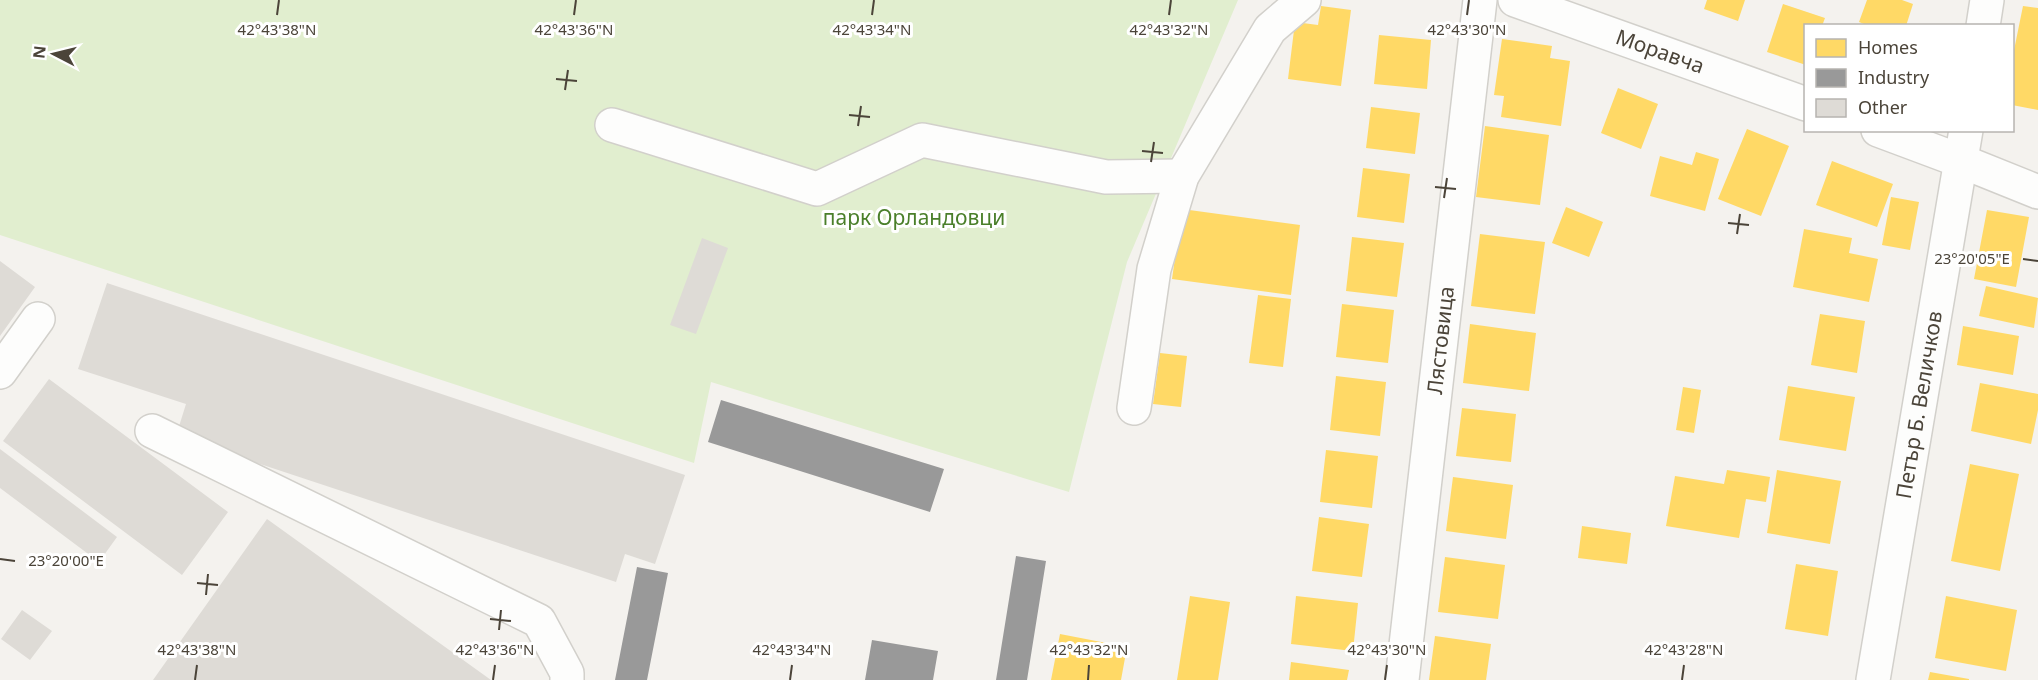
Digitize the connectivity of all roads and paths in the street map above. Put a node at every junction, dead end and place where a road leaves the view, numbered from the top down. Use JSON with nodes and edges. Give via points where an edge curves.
{"nodes":[{"id":1,"x":1304,"y":0,"type":"edge"},
{"id":2,"x":1480,"y":0,"type":"edge"},
{"id":3,"x":1515,"y":0,"type":"edge"},
{"id":4,"x":1987,"y":0,"type":"edge"},
{"id":5,"x":1579,"y":11,"type":"edge"},
{"id":6,"x":1983,"y":24,"type":"edge"},
{"id":7,"x":1804,"y":103,"type":"edge"},
{"id":8,"x":612,"y":125,"type":"dead end"},
{"id":9,"x":1889,"y":132,"type":"edge"},
{"id":10,"x":1964,"y":146,"type":"edge"},
{"id":11,"x":1182,"y":176,"type":"junction"},
{"id":12,"x":2038,"y":192,"type":"edge"},
{"id":13,"x":38,"y":319,"type":"dead end"},
{"id":14,"x":0,"y":372,"type":"edge"},
{"id":15,"x":1134,"y":408,"type":"dead end"},
{"id":16,"x":152,"y":431,"type":"dead end"},
{"id":17,"x":567,"y":680,"type":"edge"},
{"id":18,"x":1402,"y":680,"type":"edge"},
{"id":19,"x":1873,"y":680,"type":"edge"}],
"edges":[{"from":1,"to":11,"type":"street","via":[[1270,29]]},
{"from":2,"to":18,"type":"street","name":"Лястовица"},
{"from":3,"to":5,"type":"street","name":"Моравча"},
{"from":4,"to":6,"type":"street"},
{"from":5,"to":7,"type":"street","name":"Моравча"},
{"from":8,"to":11,"type":"street","via":[[817,189],[922,140],[1106,177]]},
{"from":9,"to":10,"type":"street"},
{"from":10,"to":12,"type":"street"},
{"from":10,"to":19,"type":"street","name":"Петър Б. Величков"},
{"from":11,"to":15,"type":"street","via":[[1154,269]]},
{"from":13,"to":14,"type":"street"},
{"from":16,"to":17,"type":"street","via":[[539,621]]}]}
